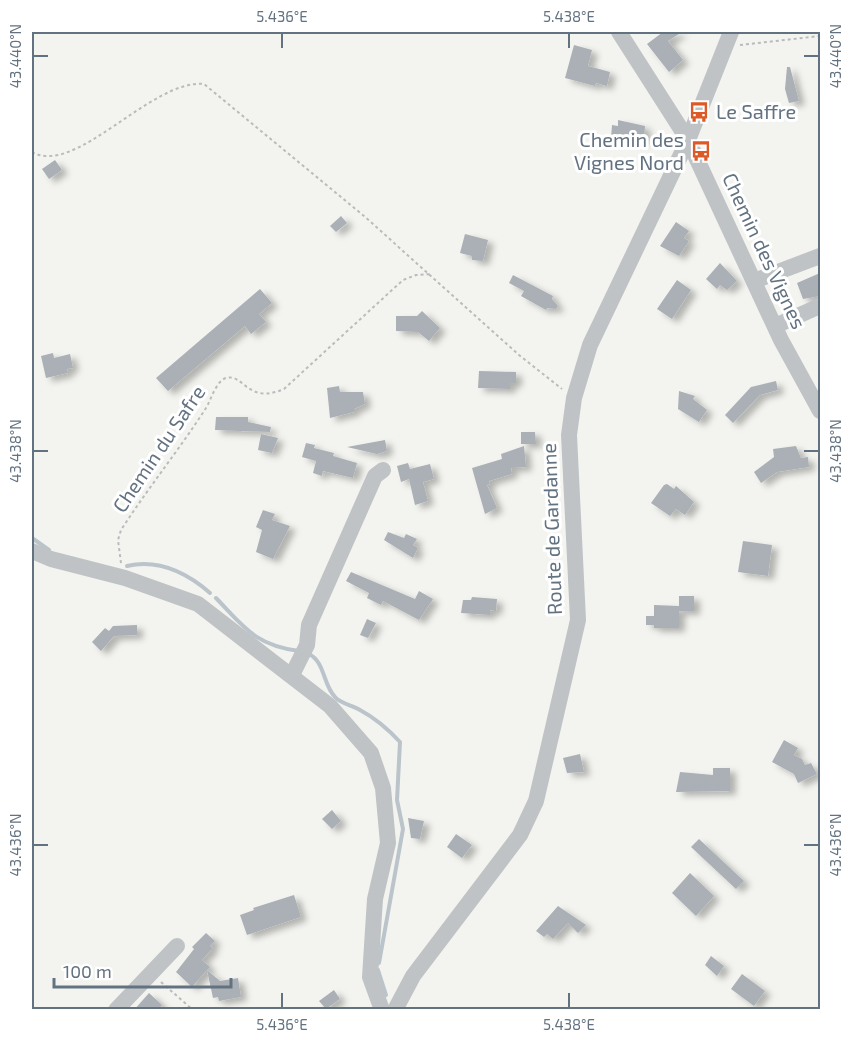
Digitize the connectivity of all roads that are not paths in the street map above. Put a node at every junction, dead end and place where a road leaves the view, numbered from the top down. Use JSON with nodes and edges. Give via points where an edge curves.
{"nodes":[{"id":1,"x":619,"y":32,"type":"edge"},
{"id":2,"x":728,"y":39,"type":"edge"},
{"id":3,"x":688,"y":140,"type":"junction"},
{"id":4,"x":820,"y":256,"type":"edge"},
{"id":5,"x":754,"y":281,"type":"junction"},
{"id":6,"x":820,"y":306,"type":"edge"},
{"id":7,"x":775,"y":326,"type":"junction"},
{"id":8,"x":820,"y":411,"type":"edge"},
{"id":9,"x":383,"y":470,"type":"dead end"},
{"id":10,"x":32,"y":551,"type":"edge"},
{"id":11,"x":292,"y":675,"type":"junction"},
{"id":12,"x":177,"y":946,"type":"dead end"},
{"id":13,"x":403,"y":1006,"type":"edge"},
{"id":14,"x":116,"y":1010,"type":"edge"},
{"id":15,"x":382,"y":1010,"type":"edge"}],
"edges":[{"from":1,"to":3,"type":"street","name":"Chemin des Vignes"},
{"from":2,"to":3,"type":"street","name":"Route de Gardanne"},
{"from":3,"to":5,"type":"street","name":"Chemin des Vignes"},
{"from":3,"to":13,"type":"street","name":"Route de Gardanne","via":[[590,345],[573,398],[569,435],[578,620],[536,801],[520,835],[413,976]]},
{"from":4,"to":5,"type":"street"},
{"from":5,"to":7,"type":"street","name":"Chemin des Vignes"},
{"from":6,"to":7,"type":"street"},
{"from":7,"to":8,"type":"street","name":"Chemin des Vignes"},
{"from":9,"to":11,"type":"street","via":[[375,476],[344,544]]},
{"from":10,"to":11,"type":"street","via":[[198,604]]},
{"from":11,"to":15,"type":"street","via":[[330,706],[371,753],[383,788],[388,843],[375,899],[370,977]]},
{"from":12,"to":14,"type":"street"}]}
